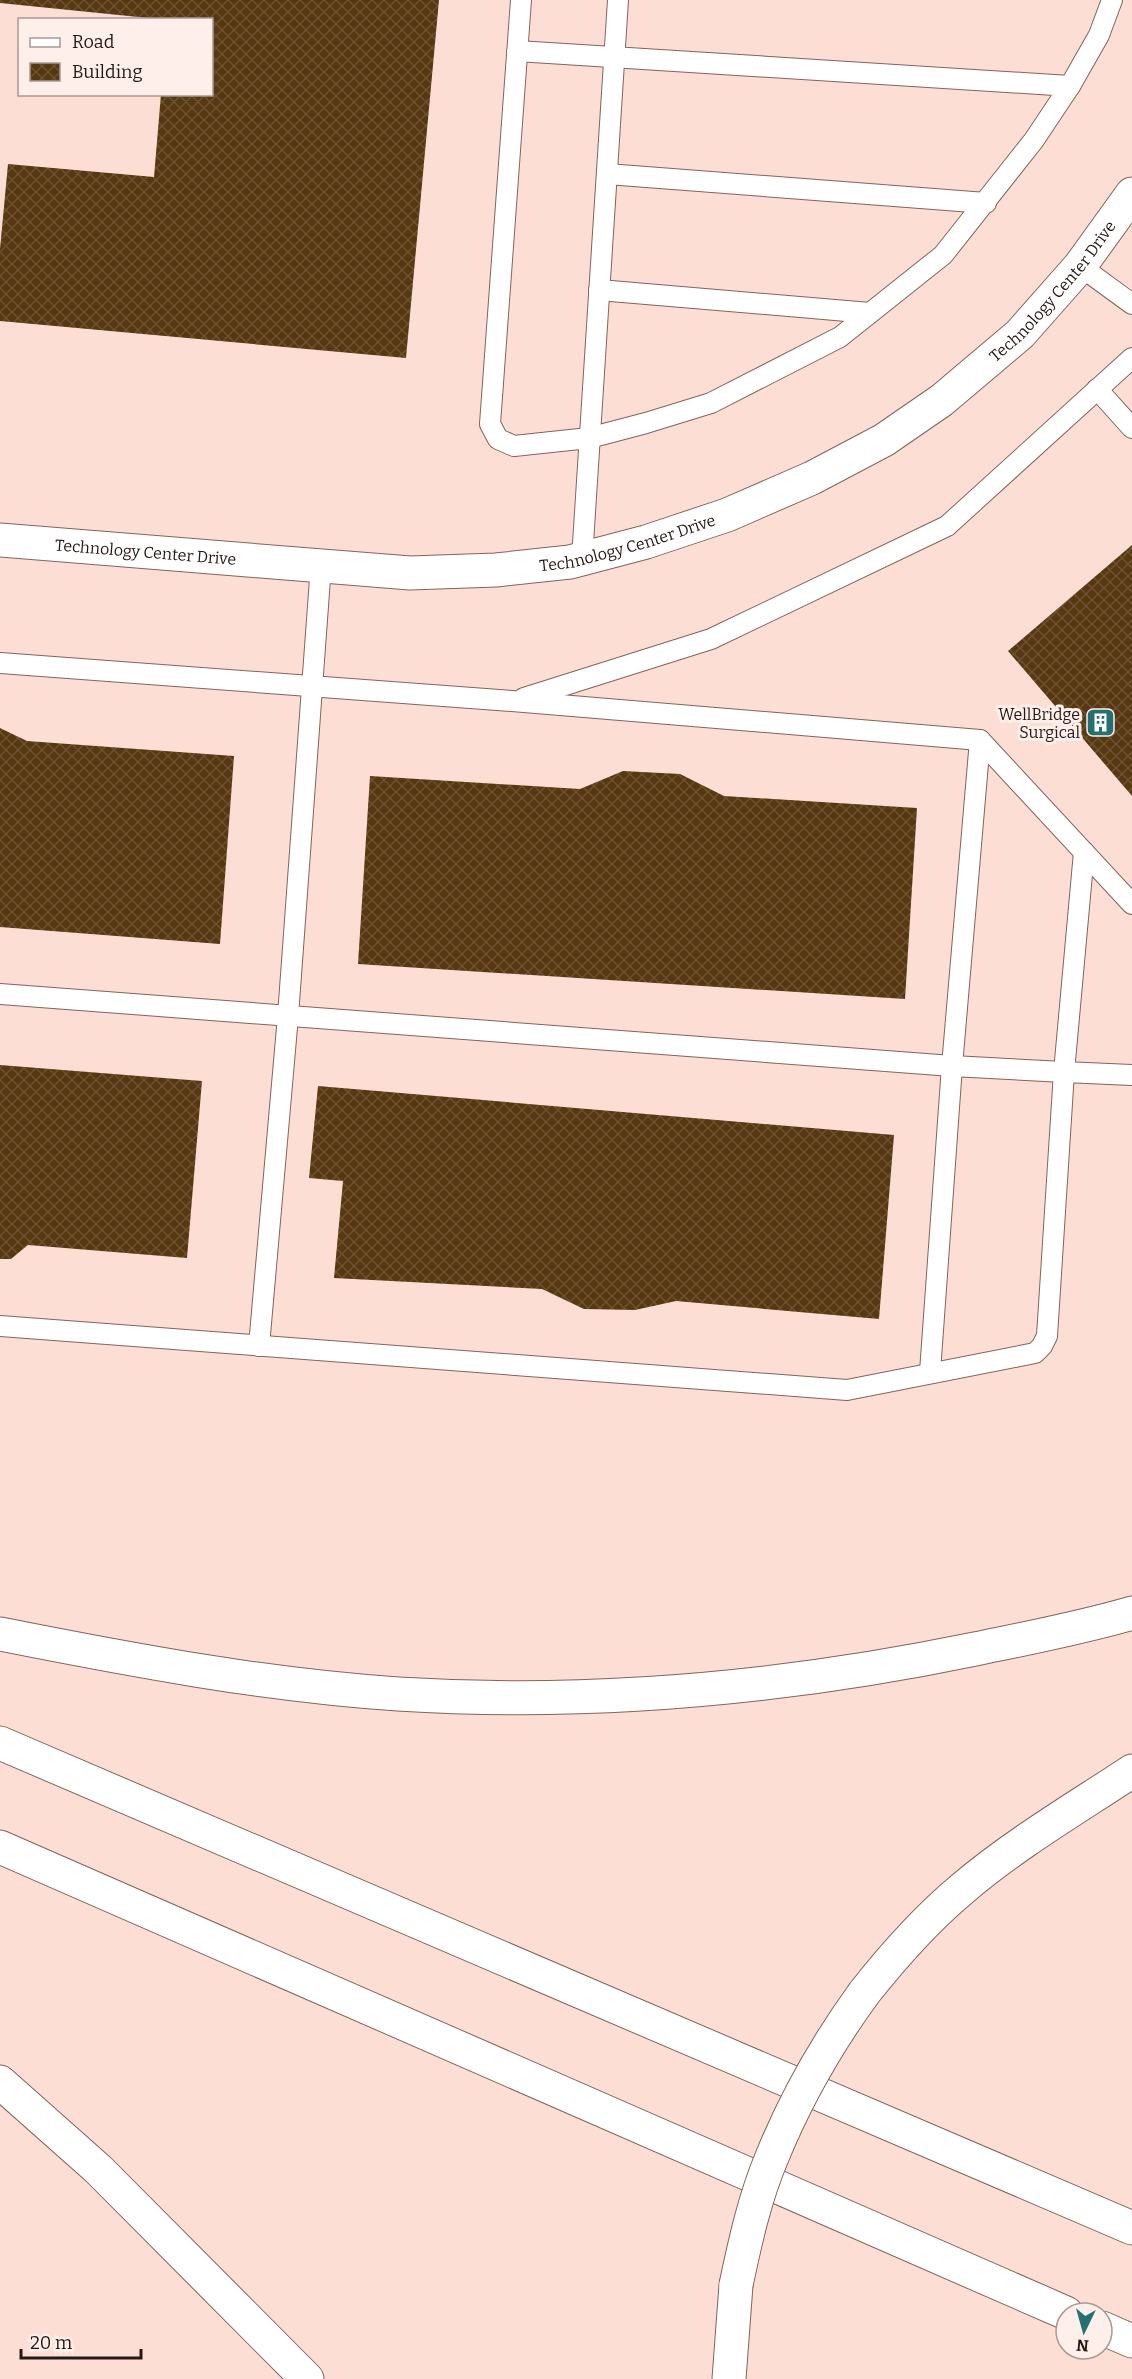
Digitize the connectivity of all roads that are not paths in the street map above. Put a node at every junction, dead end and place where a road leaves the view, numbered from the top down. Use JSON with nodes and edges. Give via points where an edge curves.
{"nodes":[{"id":1,"x":521,"y":0,"type":"edge"},
{"id":2,"x":618,"y":0,"type":"edge"},
{"id":3,"x":1112,"y":0,"type":"edge"},
{"id":4,"x":517,"y":51,"type":"junction"},
{"id":5,"x":614,"y":57,"type":"junction"},
{"id":6,"x":1070,"y":86,"type":"junction"},
{"id":7,"x":607,"y":174,"type":"junction"},
{"id":8,"x":1132,"y":194,"type":"edge"},
{"id":9,"x":986,"y":203,"type":"junction"},
{"id":10,"x":1080,"y":266,"type":"junction"},
{"id":11,"x":599,"y":290,"type":"junction"},
{"id":12,"x":1132,"y":304,"type":"edge"},
{"id":13,"x":870,"y":313,"type":"junction"},
{"id":14,"x":1132,"y":358,"type":"edge"},
{"id":15,"x":1097,"y":389,"type":"junction"},
{"id":16,"x":1132,"y":428,"type":"edge"},
{"id":17,"x":589,"y":438,"type":"junction"},
{"id":18,"x":0,"y":540,"type":"edge"},
{"id":19,"x":582,"y":559,"type":"junction"},
{"id":20,"x":321,"y":565,"type":"junction"},
{"id":21,"x":0,"y":663,"type":"edge"},
{"id":22,"x":311,"y":687,"type":"junction"},
{"id":23,"x":512,"y":701,"type":"junction"},
{"id":24,"x":980,"y":740,"type":"junction"},
{"id":25,"x":1084,"y":852,"type":"junction"},
{"id":26,"x":1132,"y":904,"type":"edge"},
{"id":27,"x":0,"y":994,"type":"edge"},
{"id":28,"x":288,"y":1016,"type":"junction"},
{"id":29,"x":952,"y":1066,"type":"junction"},
{"id":30,"x":1064,"y":1072,"type":"junction"},
{"id":31,"x":1132,"y":1075,"type":"edge"},
{"id":32,"x":0,"y":1326,"type":"edge"},
{"id":33,"x":259,"y":1346,"type":"junction"},
{"id":34,"x":930,"y":1372,"type":"junction"},
{"id":35,"x":1132,"y":1613,"type":"edge"},
{"id":36,"x":0,"y":1634,"type":"edge"},
{"id":37,"x":0,"y":1743,"type":"edge"},
{"id":38,"x":1132,"y":1771,"type":"edge"},
{"id":39,"x":0,"y":1847,"type":"edge"},
{"id":40,"x":0,"y":2082,"type":"edge"},
{"id":41,"x":1132,"y":2228,"type":"edge"},
{"id":42,"x":1054,"y":2308,"type":"edge"},
{"id":43,"x":1114,"y":2334,"type":"edge"},
{"id":44,"x":1132,"y":2342,"type":"edge"},
{"id":45,"x":307,"y":2379,"type":"edge"},
{"id":46,"x":729,"y":2379,"type":"edge"}],
"edges":[{"from":1,"to":4,"type":"lane"},
{"from":2,"to":5,"type":"lane"},
{"from":3,"to":6,"type":"lane","via":[[1099,35]]},
{"from":4,"to":5,"type":"lane"},
{"from":4,"to":17,"type":"lane","via":[[490,424],[498,439],[514,446]]},
{"from":5,"to":6,"type":"lane"},
{"from":5,"to":7,"type":"lane"},
{"from":6,"to":9,"type":"lane"},
{"from":7,"to":9,"type":"lane"},
{"from":7,"to":11,"type":"lane"},
{"from":8,"to":10,"type":"main road","name":"Technology Center Drive"},
{"from":9,"to":13,"type":"lane","via":[[943,255]]},
{"from":10,"to":12,"type":"lane"},
{"from":10,"to":19,"type":"main road","name":"Technology Center Drive","via":[[1020,334],[942,400],[884,440],[812,478],[727,515]]},
{"from":11,"to":13,"type":"lane"},
{"from":11,"to":17,"type":"lane"},
{"from":13,"to":17,"type":"lane","via":[[840,338],[711,403]]},
{"from":14,"to":15,"type":"lane"},
{"from":15,"to":16,"type":"lane"},
{"from":15,"to":23,"type":"lane","via":[[948,525],[711,639]]},
{"from":17,"to":19,"type":"lane"},
{"from":18,"to":20,"type":"main road","name":"Technology Center Drive"},
{"from":19,"to":20,"type":"main road","name":"Technology Center Drive","via":[[496,570],[410,573]]},
{"from":20,"to":22,"type":"lane"},
{"from":21,"to":22,"type":"lane"},
{"from":22,"to":23,"type":"lane"},
{"from":22,"to":28,"type":"lane"},
{"from":23,"to":24,"type":"lane"},
{"from":24,"to":25,"type":"lane"},
{"from":24,"to":29,"type":"lane"},
{"from":25,"to":26,"type":"lane"},
{"from":25,"to":30,"type":"lane"},
{"from":27,"to":28,"type":"lane"},
{"from":28,"to":29,"type":"lane"},
{"from":28,"to":33,"type":"lane"},
{"from":29,"to":30,"type":"lane"},
{"from":29,"to":34,"type":"lane"},
{"from":30,"to":31,"type":"lane"},
{"from":30,"to":34,"type":"lane","via":[[1047,1336],[1035,1353]]},
{"from":32,"to":33,"type":"lane"},
{"from":33,"to":34,"type":"lane","via":[[847,1390]]},
{"from":35,"to":36,"type":"main road","via":[[913,1662],[767,1683],[620,1695],[469,1697],[385,1693],[202,1671]]},
{"from":37,"to":41,"type":"main road"},
{"from":38,"to":46,"type":"main road","bridge":true,"via":[[963,1888],[918,1929],[840,2026],[771,2158],[754,2210],[736,2285]]},
{"from":39,"to":42,"type":"main road"},
{"from":40,"to":45,"type":"main road","via":[[98,2169]]},
{"from":43,"to":44,"type":"main road"}]}
